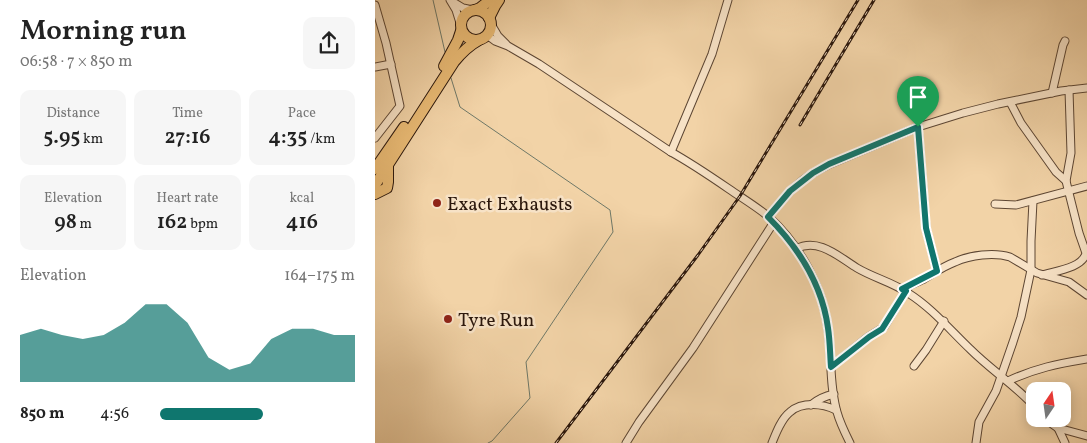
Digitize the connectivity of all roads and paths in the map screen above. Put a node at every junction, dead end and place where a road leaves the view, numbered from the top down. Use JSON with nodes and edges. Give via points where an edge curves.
{"nodes":[{"id":1,"x":450,"y":0,"type":"edge"},
{"id":2,"x":490,"y":0,"type":"edge"},
{"id":3,"x":499,"y":0,"type":"edge"},
{"id":4,"x":728,"y":0,"type":"edge"},
{"id":5,"x":375,"y":5,"type":"edge"},
{"id":6,"x":474,"y":10,"type":"junction"},
{"id":7,"x":490,"y":21,"type":"junction"},
{"id":8,"x":461,"y":27,"type":"junction"},
{"id":9,"x":483,"y":38,"type":"junction"},
{"id":10,"x":1065,"y":41,"type":"dead end"},
{"id":11,"x":508,"y":46,"type":"junction"},
{"id":12,"x":391,"y":64,"type":"junction"},
{"id":13,"x":375,"y":68,"type":"edge"},
{"id":14,"x":1087,"y":88,"type":"edge"},
{"id":15,"x":1069,"y":90,"type":"junction"},
{"id":16,"x":1052,"y":93,"type":"junction"},
{"id":17,"x":1009,"y":102,"type":"junction"},
{"id":18,"x":918,"y":127,"type":"junction"},
{"id":19,"x":375,"y":138,"type":"edge"},
{"id":20,"x":671,"y":152,"type":"junction"},
{"id":21,"x":388,"y":164,"type":"junction"},
{"id":22,"x":375,"y":169,"type":"edge"},
{"id":23,"x":1066,"y":181,"type":"junction"},
{"id":24,"x":375,"y":184,"type":"edge"},
{"id":25,"x":1087,"y":186,"type":"edge"},
{"id":26,"x":1068,"y":190,"type":"junction"},
{"id":27,"x":375,"y":194,"type":"edge"},
{"id":28,"x":1033,"y":201,"type":"junction"},
{"id":29,"x":995,"y":204,"type":"dead end"},
{"id":30,"x":771,"y":220,"type":"junction"},
{"id":31,"x":1084,"y":240,"type":"edge"},
{"id":32,"x":796,"y":248,"type":"junction"},
{"id":33,"x":1074,"y":266,"type":"junction"},
{"id":34,"x":1031,"y":270,"type":"junction"},
{"id":35,"x":937,"y":271,"type":"junction"},
{"id":36,"x":1042,"y":275,"type":"junction"},
{"id":37,"x":1067,"y":282,"type":"junction"},
{"id":38,"x":904,"y":290,"type":"junction"},
{"id":39,"x":1087,"y":295,"type":"edge"},
{"id":40,"x":944,"y":321,"type":"junction"},
{"id":41,"x":1087,"y":359,"type":"edge"},
{"id":42,"x":914,"y":366,"type":"dead end"},
{"id":43,"x":831,"y":367,"type":"junction"},
{"id":44,"x":1005,"y":378,"type":"junction"},
{"id":45,"x":834,"y":394,"type":"junction"},
{"id":46,"x":1026,"y":398,"type":"edge"},
{"id":47,"x":811,"y":405,"type":"junction"},
{"id":48,"x":836,"y":410,"type":"junction"},
{"id":49,"x":1058,"y":428,"type":"joint"},
{"id":50,"x":1087,"y":436,"type":"edge"},
{"id":51,"x":626,"y":443,"type":"edge"},
{"id":52,"x":771,"y":443,"type":"edge"},
{"id":53,"x":851,"y":443,"type":"edge"},
{"id":54,"x":976,"y":443,"type":"edge"},
{"id":55,"x":1065,"y":443,"type":"edge"}],
"edges":[{"from":1,"to":6,"type":"street"},
{"from":1,"to":8,"type":"street"},
{"from":2,"to":6,"type":"highway"},
{"from":3,"to":7,"type":"highway"},
{"from":4,"to":20,"type":"street","via":[[712,54]]},
{"from":5,"to":12,"type":"street"},
{"from":6,"to":7,"type":"highway","via":[[483,12]]},
{"from":6,"to":8,"type":"highway","via":[[465,14]]},
{"from":7,"to":9,"type":"highway","via":[[490,30]]},
{"from":7,"to":11,"type":"street"},
{"from":8,"to":9,"type":"highway","via":[[465,36],[472,40]]},
{"from":8,"to":22,"type":"highway","via":[[444,66]]},
{"from":9,"to":11,"type":"street"},
{"from":9,"to":21,"type":"highway","via":[[470,45],[454,62]]},
{"from":10,"to":16,"type":"street"},
{"from":11,"to":20,"type":"street"},
{"from":12,"to":13,"type":"street"},
{"from":12,"to":19,"type":"street","via":[[400,106]]},
{"from":14,"to":15,"type":"street"},
{"from":15,"to":16,"type":"street"},
{"from":15,"to":23,"type":"street","via":[[1071,153]]},
{"from":16,"to":17,"type":"street"},
{"from":17,"to":18,"type":"street"},
{"from":17,"to":23,"type":"street","via":[[1056,172]]},
{"from":18,"to":30,"type":"street","via":[[813,173],[790,191]]},
{"from":18,"to":35,"type":"street","via":[[926,228]]},
{"from":20,"to":30,"type":"street"},
{"from":21,"to":24,"type":"highway"},
{"from":21,"to":27,"type":"highway","via":[[387,188]]},
{"from":23,"to":26,"type":"street"},
{"from":25,"to":26,"type":"street"},
{"from":26,"to":28,"type":"street"},
{"from":26,"to":31,"type":"street"},
{"from":28,"to":29,"type":"street","via":[[1006,206]]},
{"from":28,"to":34,"type":"street"},
{"from":30,"to":32,"type":"street"},
{"from":30,"to":51,"type":"street","via":[[693,348]]},
{"from":31,"to":33,"type":"street","via":[[1086,257]]},
{"from":32,"to":38,"type":"street","via":[[808,244],[820,246]]},
{"from":32,"to":43,"type":"street","via":[[821,298],[828,327]]},
{"from":33,"to":36,"type":"street"},
{"from":33,"to":37,"type":"street","via":[[1066,272]]},
{"from":34,"to":35,"type":"street","via":[[1010,257],[992,255],[961,260]]},
{"from":34,"to":36,"type":"street"},
{"from":34,"to":44,"type":"street"},
{"from":35,"to":38,"type":"street"},
{"from":36,"to":37,"type":"street"},
{"from":37,"to":39,"type":"street"},
{"from":38,"to":40,"type":"street"},
{"from":38,"to":43,"type":"street","via":[[882,329]]},
{"from":40,"to":42,"type":"street"},
{"from":40,"to":44,"type":"street","via":[[969,349]]},
{"from":41,"to":44,"type":"street"},
{"from":43,"to":45,"type":"street"},
{"from":44,"to":46,"type":"street"},
{"from":44,"to":54,"type":"street","via":[[979,422]]},
{"from":45,"to":47,"type":"street"},
{"from":45,"to":48,"type":"street"},
{"from":47,"to":48,"type":"street"},
{"from":47,"to":52,"type":"street","via":[[790,412]]},
{"from":48,"to":53,"type":"street"},
{"from":49,"to":50,"type":"street"},
{"from":49,"to":55,"type":"street"}]}
